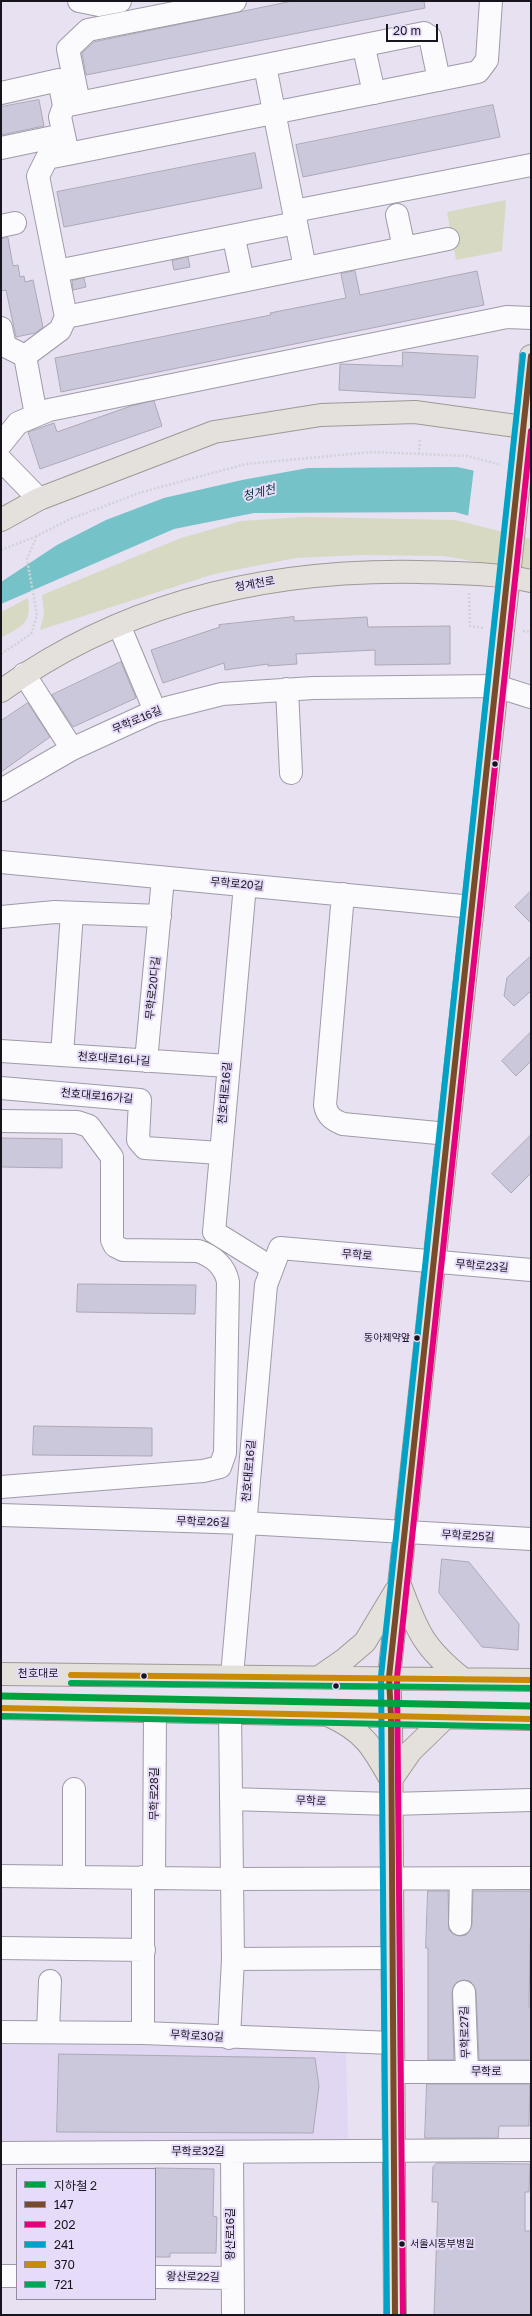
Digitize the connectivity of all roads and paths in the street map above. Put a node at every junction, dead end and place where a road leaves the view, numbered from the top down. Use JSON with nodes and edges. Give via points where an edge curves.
{"nodes":[{"id":1,"x":79,"y":1,"type":"edge"},
{"id":2,"x":120,"y":1,"type":"edge"},
{"id":3,"x":234,"y":1,"type":"edge"},
{"id":4,"x":491,"y":1,"type":"edge"},
{"id":5,"x":366,"y":57,"type":"dead end"},
{"id":6,"x":265,"y":66,"type":"junction"},
{"id":7,"x":439,"y":80,"type":"junction"},
{"id":8,"x":1,"y":93,"type":"edge"},
{"id":9,"x":374,"y":93,"type":"junction"},
{"id":10,"x":72,"y":105,"type":"junction"},
{"id":11,"x":274,"y":113,"type":"junction"},
{"id":12,"x":66,"y":145,"type":"junction"},
{"id":13,"x":1,"y":148,"type":"edge"},
{"id":14,"x":531,"y":165,"type":"edge"},
{"id":15,"x":398,"y":215,"type":"dead end"},
{"id":16,"x":295,"y":217,"type":"junction"},
{"id":17,"x":448,"y":239,"type":"dead end"},
{"id":18,"x":236,"y":248,"type":"dead end"},
{"id":19,"x":404,"y":248,"type":"junction"},
{"id":20,"x":305,"y":268,"type":"junction"},
{"id":21,"x":57,"y":271,"type":"junction"},
{"id":22,"x":243,"y":280,"type":"junction"},
{"id":23,"x":66,"y":317,"type":"junction"},
{"id":24,"x":531,"y":318,"type":"edge"},
{"id":25,"x":1,"y":328,"type":"edge"},
{"id":26,"x":25,"y":356,"type":"junction"},
{"id":27,"x":531,"y":356,"type":"edge"},
{"id":28,"x":36,"y":415,"type":"junction"},
{"id":29,"x":528,"y":427,"type":"edge"},
{"id":30,"x":420,"y":440,"type":"dead end"},
{"id":31,"x":1,"y":444,"type":"edge"},
{"id":32,"x":419,"y":454,"type":"junction"},
{"id":33,"x":1,"y":460,"type":"edge"},
{"id":34,"x":504,"y":466,"type":"dead end"},
{"id":35,"x":39,"y":499,"type":"junction"},
{"id":36,"x":1,"y":520,"type":"edge"},
{"id":37,"x":37,"y":536,"type":"junction"},
{"id":38,"x":1,"y":550,"type":"edge"},
{"id":39,"x":510,"y":567,"type":"junction"},
{"id":40,"x":531,"y":582,"type":"edge"},
{"id":41,"x":119,"y":625,"type":"junction"},
{"id":42,"x":1,"y":654,"type":"edge"},
{"id":43,"x":24,"y":674,"type":"junction"},
{"id":44,"x":496,"y":686,"type":"junction"},
{"id":45,"x":287,"y":690,"type":"junction"},
{"id":46,"x":1,"y":691,"type":"edge"},
{"id":47,"x":531,"y":697,"type":"edge"},
{"id":48,"x":155,"y":711,"type":"junction"},
{"id":49,"x":72,"y":749,"type":"junction"},
{"id":50,"x":291,"y":773,"type":"dead end"},
{"id":51,"x":1,"y":790,"type":"edge"},
{"id":52,"x":1,"y":862,"type":"edge"},
{"id":53,"x":164,"y":878,"type":"junction"},
{"id":54,"x":245,"y":885,"type":"junction"},
{"id":55,"x":343,"y":894,"type":"junction"},
{"id":56,"x":473,"y":907,"type":"junction"},
{"id":57,"x":72,"y":913,"type":"junction"},
{"id":58,"x":160,"y":916,"type":"junction"},
{"id":59,"x":1,"y":917,"type":"edge"},
{"id":60,"x":1,"y":1051,"type":"edge"},
{"id":61,"x":62,"y":1055,"type":"junction"},
{"id":62,"x":146,"y":1061,"type":"junction"},
{"id":63,"x":228,"y":1066,"type":"junction"},
{"id":64,"x":1,"y":1088,"type":"edge"},
{"id":65,"x":1,"y":1121,"type":"edge"},
{"id":66,"x":448,"y":1134,"type":"junction"},
{"id":67,"x":220,"y":1153,"type":"junction"},
{"id":68,"x":276,"y":1258,"type":"junction"},
{"id":69,"x":434,"y":1263,"type":"junction"},
{"id":70,"x":531,"y":1270,"type":"edge"},
{"id":71,"x":5,"y":1487,"type":"edge"},
{"id":72,"x":5,"y":1516,"type":"edge"},
{"id":73,"x":245,"y":1523,"type":"junction"},
{"id":74,"x":404,"y":1533,"type":"junction"},
{"id":75,"x":531,"y":1539,"type":"edge"},
{"id":76,"x":398,"y":1593,"type":"junction"},
{"id":77,"x":1,"y":1674,"type":"edge"},
{"id":78,"x":232,"y":1676,"type":"junction"},
{"id":79,"x":319,"y":1676,"type":"junction"},
{"id":80,"x":389,"y":1677,"type":"junction"},
{"id":81,"x":463,"y":1679,"type":"junction"},
{"id":82,"x":531,"y":1680,"type":"edge"},
{"id":83,"x":1,"y":1708,"type":"edge"},
{"id":84,"x":155,"y":1711,"type":"junction"},
{"id":85,"x":230,"y":1713,"type":"junction"},
{"id":86,"x":326,"y":1715,"type":"junction"},
{"id":87,"x":391,"y":1716,"type":"junction"},
{"id":88,"x":446,"y":1717,"type":"junction"},
{"id":89,"x":531,"y":1719,"type":"edge"},
{"id":90,"x":391,"y":1780,"type":"junction"},
{"id":91,"x":74,"y":1789,"type":"dead end"},
{"id":92,"x":231,"y":1799,"type":"junction"},
{"id":93,"x":531,"y":1800,"type":"edge"},
{"id":94,"x":392,"y":1804,"type":"junction"},
{"id":95,"x":1,"y":1876,"type":"edge"},
{"id":96,"x":74,"y":1876,"type":"junction"},
{"id":97,"x":149,"y":1877,"type":"junction"},
{"id":98,"x":531,"y":1878,"type":"edge"},
{"id":99,"x":232,"y":1879,"type":"junction"},
{"id":100,"x":461,"y":1879,"type":"junction"},
{"id":101,"x":392,"y":1880,"type":"junction"},
{"id":102,"x":460,"y":1924,"type":"dead end"},
{"id":103,"x":1,"y":1948,"type":"edge"},
{"id":104,"x":144,"y":1950,"type":"junction"},
{"id":105,"x":392,"y":1958,"type":"junction"},
{"id":106,"x":233,"y":1959,"type":"junction"},
{"id":107,"x":50,"y":1981,"type":"dead end"},
{"id":108,"x":464,"y":1992,"type":"dead end"},
{"id":109,"x":1,"y":2032,"type":"edge"},
{"id":110,"x":48,"y":2032,"type":"junction"},
{"id":111,"x":143,"y":2033,"type":"junction"},
{"id":112,"x":229,"y":2038,"type":"junction"},
{"id":113,"x":393,"y":2043,"type":"junction"},
{"id":114,"x":394,"y":2072,"type":"junction"},
{"id":115,"x":467,"y":2072,"type":"junction"},
{"id":116,"x":531,"y":2072,"type":"edge"},
{"id":117,"x":531,"y":2150,"type":"edge"},
{"id":118,"x":395,"y":2151,"type":"junction"},
{"id":119,"x":232,"y":2152,"type":"junction"},
{"id":120,"x":1,"y":2153,"type":"edge"},
{"id":121,"x":1,"y":2276,"type":"edge"},
{"id":122,"x":16,"y":2276,"type":"edge"},
{"id":123,"x":156,"y":2277,"type":"edge"},
{"id":124,"x":231,"y":2278,"type":"junction"},
{"id":125,"x":233,"y":2315,"type":"edge"},
{"id":126,"x":395,"y":2315,"type":"edge"}],
"edges":[{"from":1,"to":2,"type":"street","via":[[99,5]]},
{"from":3,"to":10,"type":"street","via":[[88,30],[68,49]]},
{"from":4,"to":7,"type":"street","via":[[487,60],[478,72]]},
{"from":5,"to":9,"type":"street"},
{"from":6,"to":7,"type":"street","via":[[424,34],[430,37]]},
{"from":6,"to":10,"type":"street"},
{"from":6,"to":11,"type":"street"},
{"from":7,"to":9,"type":"street"},
{"from":8,"to":10,"type":"street","via":[[59,80]]},
{"from":9,"to":11,"type":"street"},
{"from":10,"to":12,"type":"street","via":[[60,117]]},
{"from":11,"to":12,"type":"street"},
{"from":11,"to":16,"type":"street"},
{"from":12,"to":13,"type":"street"},
{"from":12,"to":21,"type":"street","via":[[47,158],[38,176]]},
{"from":14,"to":16,"type":"street"},
{"from":15,"to":19,"type":"street"},
{"from":16,"to":20,"type":"street"},
{"from":16,"to":21,"type":"street"},
{"from":17,"to":19,"type":"street"},
{"from":18,"to":22,"type":"street"},
{"from":19,"to":20,"type":"street"},
{"from":20,"to":22,"type":"street"},
{"from":21,"to":23,"type":"street"},
{"from":22,"to":23,"type":"street"},
{"from":23,"to":26,"type":"street","via":[[60,330]]},
{"from":24,"to":28,"type":"street","via":[[507,317],[49,410]]},
{"from":25,"to":26,"type":"street","via":[[5,346]]},
{"from":26,"to":28,"type":"street"},
{"from":27,"to":29,"type":"main road"},
{"from":28,"to":31,"type":"street","via":[[18,423]]},
{"from":29,"to":35,"type":"main road","via":[[415,412],[321,415],[214,432]]},
{"from":29,"to":39,"type":"main road","bridge":true,"via":[[522,451]]},
{"from":30,"to":32,"type":"path"},
{"from":32,"to":34,"type":"path","via":[[466,456]]},
{"from":32,"to":37,"type":"path","via":[[372,452],[246,464],[142,492],[70,519]]},
{"from":33,"to":35,"type":"street"},
{"from":35,"to":36,"type":"main road"},
{"from":37,"to":38,"type":"path"},
{"from":37,"to":42,"type":"path","via":[[27,560],[36,615],[32,634]]},
{"from":39,"to":40,"type":"main road","name":"청계천로"},
{"from":39,"to":41,"type":"main road","name":"청계천로","via":[[373,571],[288,578],[224,590]]},
{"from":39,"to":44,"type":"main road"},
{"from":41,"to":43,"type":"main road","name":"청계천로","via":[[70,647]]},
{"from":41,"to":48,"type":"street"},
{"from":43,"to":46,"type":"main road","name":"청계천로"},
{"from":43,"to":49,"type":"street"},
{"from":44,"to":45,"type":"street","name":"무학로16길"},
{"from":44,"to":47,"type":"street","name":"무학로16길"},
{"from":44,"to":56,"type":"main road"},
{"from":45,"to":48,"type":"street","name":"무학로16길","via":[[222,694]]},
{"from":45,"to":50,"type":"street"},
{"from":48,"to":49,"type":"street","name":"무학로16길"},
{"from":49,"to":51,"type":"street","name":"무학로16길"},
{"from":52,"to":53,"type":"street","name":"무학로20길"},
{"from":53,"to":54,"type":"street","name":"무학로20길"},
{"from":53,"to":58,"type":"street","name":"무학로20다길"},
{"from":54,"to":55,"type":"street","name":"무학로20길"},
{"from":54,"to":63,"type":"street","name":"천호대로16길"},
{"from":55,"to":56,"type":"street","name":"무학로20길"},
{"from":55,"to":66,"type":"street","via":[[325,1098],[326,1112],[343,1124]]},
{"from":56,"to":66,"type":"main road"},
{"from":57,"to":58,"type":"street"},
{"from":57,"to":59,"type":"street"},
{"from":57,"to":61,"type":"street"},
{"from":58,"to":62,"type":"street","name":"무학로20다길"},
{"from":60,"to":61,"type":"street","name":"천호대로16나길"},
{"from":61,"to":62,"type":"street","name":"천호대로16나길"},
{"from":62,"to":63,"type":"street","name":"천호대로16나길"},
{"from":63,"to":67,"type":"street","name":"천호대로16길"},
{"from":64,"to":67,"type":"street","name":"천호대로16가길","via":[[140,1100],[138,1140],[145,1148]]},
{"from":65,"to":71,"type":"street","via":[[77,1122],[89,1126],[112,1157],[112,1240],[115,1246],[123,1250],[198,1251],[219,1263],[228,1282],[225,1453],[220,1467],[202,1472]]},
{"from":66,"to":69,"type":"main road"},
{"from":67,"to":68,"type":"street","name":"천호대로16길","via":[[214,1232]]},
{"from":68,"to":69,"type":"street","name":"무학로"},
{"from":68,"to":73,"type":"street","name":"천호대로16길","via":[[266,1285]]},
{"from":69,"to":70,"type":"street","name":"무학로23길"},
{"from":69,"to":74,"type":"main road"},
{"from":71,"to":72,"type":"street"},
{"from":72,"to":73,"type":"street","name":"무학로26길"},
{"from":73,"to":74,"type":"street","name":"무학로26길"},
{"from":73,"to":78,"type":"street","name":"천호대로16길"},
{"from":74,"to":75,"type":"street","name":"무학로25길"},
{"from":74,"to":76,"type":"main road"},
{"from":76,"to":79,"type":"main road","via":[[365,1642]]},
{"from":76,"to":80,"type":"main road"},
{"from":76,"to":81,"type":"main road","via":[[433,1653]]},
{"from":77,"to":78,"type":"main road","name":"천호대로"},
{"from":78,"to":79,"type":"main road","name":"천호대로"},
{"from":79,"to":80,"type":"main road","name":"천호대로"},
{"from":80,"to":81,"type":"main road","name":"천호대로"},
{"from":80,"to":87,"type":"main road"},
{"from":81,"to":82,"type":"main road","name":"천호대로"},
{"from":83,"to":84,"type":"main road"},
{"from":84,"to":85,"type":"main road"},
{"from":84,"to":97,"type":"street","name":"무학로28길"},
{"from":85,"to":86,"type":"main road"},
{"from":85,"to":92,"type":"street"},
{"from":86,"to":87,"type":"main road"},
{"from":86,"to":90,"type":"main road","via":[[348,1724],[369,1742]]},
{"from":87,"to":88,"type":"main road"},
{"from":87,"to":90,"type":"main road"},
{"from":88,"to":89,"type":"main road"},
{"from":88,"to":90,"type":"main road","via":[[411,1751]]},
{"from":90,"to":94,"type":"main road"},
{"from":91,"to":96,"type":"street"},
{"from":92,"to":94,"type":"street","name":"무학로"},
{"from":92,"to":99,"type":"street"},
{"from":93,"to":94,"type":"street","name":"무학로"},
{"from":94,"to":101,"type":"main road"},
{"from":95,"to":96,"type":"street"},
{"from":96,"to":97,"type":"street"},
{"from":97,"to":99,"type":"street"},
{"from":97,"to":104,"type":"street","name":"무학로28길"},
{"from":98,"to":100,"type":"street"},
{"from":99,"to":101,"type":"street"},
{"from":99,"to":106,"type":"street"},
{"from":100,"to":101,"type":"street"},
{"from":100,"to":102,"type":"street"},
{"from":101,"to":105,"type":"main road"},
{"from":103,"to":104,"type":"street"},
{"from":104,"to":111,"type":"street","name":"무학로28길"},
{"from":105,"to":106,"type":"street"},
{"from":105,"to":113,"type":"main road"},
{"from":106,"to":112,"type":"street"},
{"from":107,"to":110,"type":"street"},
{"from":108,"to":115,"type":"street","name":"무학로27길"},
{"from":109,"to":110,"type":"street","name":"무학로30길"},
{"from":110,"to":111,"type":"street","name":"무학로30길"},
{"from":111,"to":112,"type":"street","name":"무학로30길"},
{"from":112,"to":113,"type":"street","name":"무학로30길"},
{"from":113,"to":114,"type":"main road"},
{"from":114,"to":115,"type":"street","name":"무학로"},
{"from":114,"to":118,"type":"main road"},
{"from":115,"to":116,"type":"street","name":"무학로"},
{"from":117,"to":118,"type":"street"},
{"from":118,"to":119,"type":"street","name":"무학로32길"},
{"from":118,"to":126,"type":"main road"},
{"from":119,"to":120,"type":"street","name":"무학로32길"},
{"from":119,"to":124,"type":"street","name":"왕산로16길"},
{"from":121,"to":122,"type":"street"},
{"from":123,"to":124,"type":"street","name":"왕산로22길"},
{"from":124,"to":125,"type":"street","name":"왕산로16길"}]}
